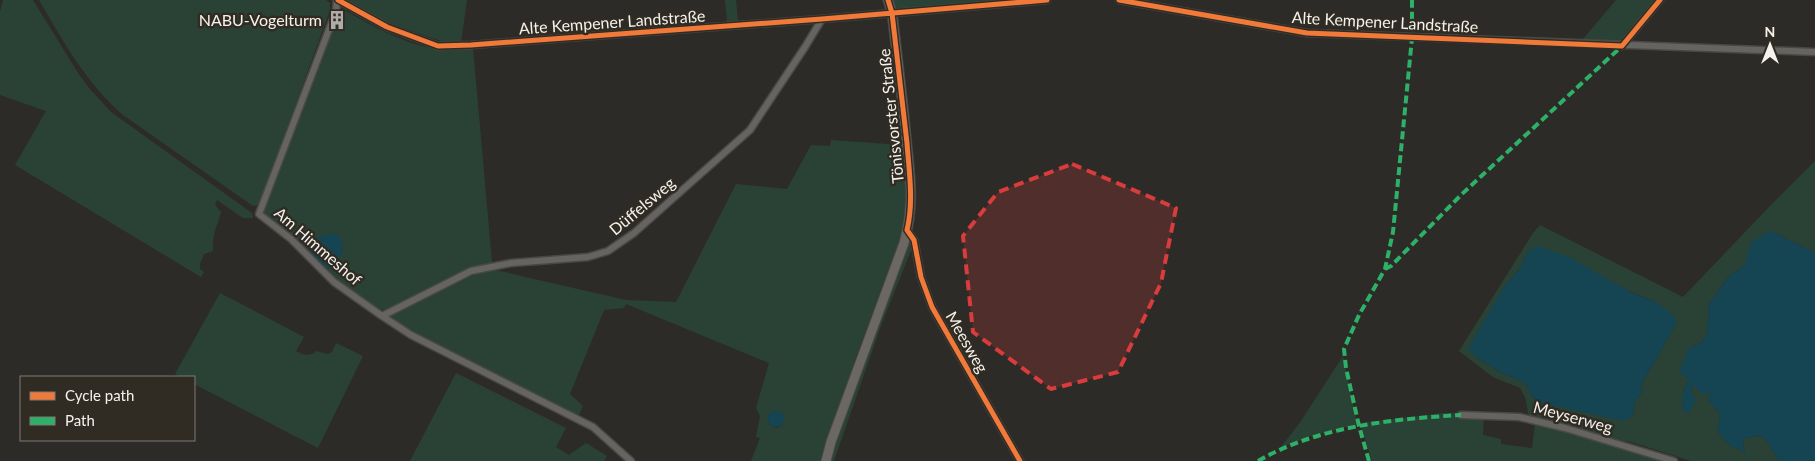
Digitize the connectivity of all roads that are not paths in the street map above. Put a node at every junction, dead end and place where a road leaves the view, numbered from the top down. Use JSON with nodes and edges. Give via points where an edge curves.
{"nodes":[{"id":1,"x":338,"y":0,"type":"edge"},
{"id":2,"x":888,"y":0,"type":"edge"},
{"id":3,"x":1046,"y":0,"type":"edge"},
{"id":4,"x":1119,"y":0,"type":"edge"},
{"id":5,"x":1660,"y":0,"type":"edge"},
{"id":6,"x":892,"y":13,"type":"junction"},
{"id":7,"x":822,"y":19,"type":"junction"},
{"id":8,"x":1622,"y":46,"type":"junction"},
{"id":9,"x":1815,"y":52,"type":"edge"},
{"id":10,"x":907,"y":230,"type":"junction"},
{"id":11,"x":382,"y":316,"type":"junction"},
{"id":12,"x":1462,"y":415,"type":"dead end"},
{"id":13,"x":631,"y":461,"type":"edge"},
{"id":14,"x":826,"y":461,"type":"edge"},
{"id":15,"x":1020,"y":461,"type":"edge"},
{"id":16,"x":1674,"y":461,"type":"edge"}],
"edges":[{"from":1,"to":7,"type":"street","name":"Alte Kempener Landstraße","via":[[387,27],[438,46]]},
{"from":1,"to":11,"type":"street","name":"Am Himmeshof","via":[[259,214],[291,239],[334,282]]},
{"from":2,"to":6,"type":"main road","name":"Tönisvorster Straße"},
{"from":3,"to":6,"type":"street","name":"Alte Kempener Landstraße"},
{"from":4,"to":8,"type":"street","name":"Alte Kempener Landstraße","via":[[1308,33]]},
{"from":5,"to":8,"type":"street"},
{"from":6,"to":7,"type":"street","name":"Alte Kempener Landstraße"},
{"from":6,"to":10,"type":"main road","name":"Tönisvorster Straße","via":[[911,188]]},
{"from":7,"to":11,"type":"street","name":"Düffelsweg","via":[[750,130],[608,251],[588,257],[511,263],[471,271]]},
{"from":8,"to":9,"type":"street","name":"Alte Kempener Landstraße"},
{"from":10,"to":14,"type":"main road","name":"Tönisvorster Straße"},
{"from":10,"to":15,"type":"street","name":"Meesweg","via":[[914,240],[920,277],[932,307]]},
{"from":11,"to":13,"type":"street","name":"Am Himmeshof","via":[[412,335],[593,427]]},
{"from":12,"to":16,"type":"street","name":"Meyserweg","via":[[1519,417],[1574,430]]}]}
